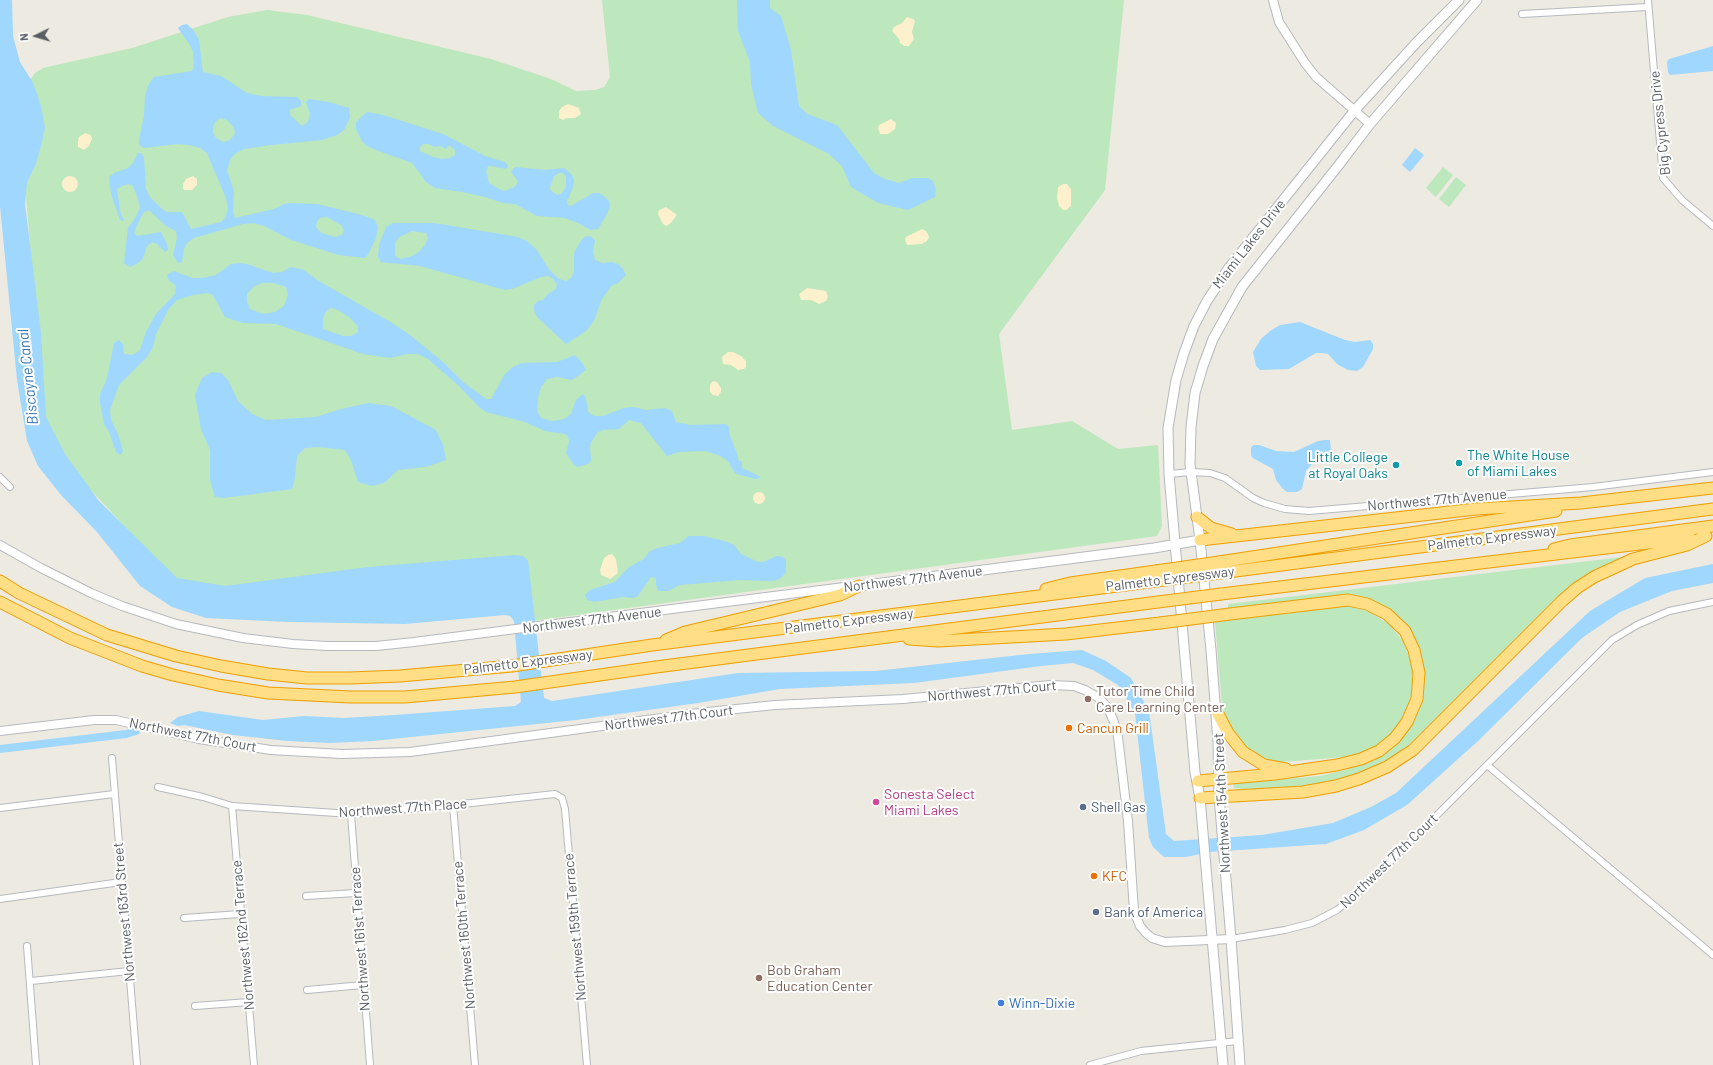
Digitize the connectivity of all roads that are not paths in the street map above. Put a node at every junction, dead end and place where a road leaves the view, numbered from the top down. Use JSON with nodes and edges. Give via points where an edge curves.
{"nodes":[{"id":1,"x":1273,"y":0,"type":"edge"},
{"id":2,"x":1459,"y":0,"type":"edge"},
{"id":3,"x":1477,"y":0,"type":"edge"},
{"id":4,"x":1648,"y":3,"type":"edge"},
{"id":5,"x":1522,"y":14,"type":"dead end"},
{"id":6,"x":1355,"y":110,"type":"junction"},
{"id":7,"x":1370,"y":124,"type":"junction"},
{"id":8,"x":1713,"y":226,"type":"edge"},
{"id":9,"x":1191,"y":472,"type":"junction"},
{"id":10,"x":1713,"y":472,"type":"edge"},
{"id":11,"x":1169,"y":474,"type":"junction"},
{"id":12,"x":0,"y":477,"type":"edge"},
{"id":13,"x":10,"y":486,"type":"dead end"},
{"id":14,"x":1713,"y":488,"type":"edge"},
{"id":15,"x":1581,"y":503,"type":"junction"},
{"id":16,"x":1713,"y":509,"type":"edge"},
{"id":17,"x":1197,"y":517,"type":"junction"},
{"id":18,"x":1713,"y":526,"type":"edge"},
{"id":19,"x":1709,"y":535,"type":"edge"},
{"id":20,"x":1236,"y":536,"type":"junction"},
{"id":21,"x":1200,"y":540,"type":"junction"},
{"id":22,"x":0,"y":544,"type":"edge"},
{"id":23,"x":1175,"y":544,"type":"junction"},
{"id":24,"x":1529,"y":558,"type":"junction"},
{"id":25,"x":1156,"y":576,"type":"junction"},
{"id":26,"x":0,"y":581,"type":"edge"},
{"id":27,"x":859,"y":586,"type":"junction"},
{"id":28,"x":0,"y":602,"type":"edge"},
{"id":29,"x":1713,"y":602,"type":"edge"},
{"id":30,"x":883,"y":638,"type":"junction"},
{"id":31,"x":652,"y":645,"type":"junction"},
{"id":32,"x":1216,"y":710,"type":"junction"},
{"id":33,"x":0,"y":732,"type":"edge"},
{"id":34,"x":112,"y":758,"type":"dead end"},
{"id":35,"x":1487,"y":765,"type":"junction"},
{"id":36,"x":1299,"y":770,"type":"junction"},
{"id":37,"x":1219,"y":780,"type":"junction"},
{"id":38,"x":1198,"y":781,"type":"junction"},
{"id":39,"x":158,"y":786,"type":"dead end"},
{"id":40,"x":114,"y":794,"type":"junction"},
{"id":41,"x":555,"y":794,"type":"joint"},
{"id":42,"x":1219,"y":796,"type":"junction"},
{"id":43,"x":1200,"y":798,"type":"junction"},
{"id":44,"x":453,"y":805,"type":"junction"},
{"id":45,"x":232,"y":806,"type":"junction"},
{"id":46,"x":0,"y":808,"type":"edge"},
{"id":47,"x":350,"y":814,"type":"junction"},
{"id":48,"x":121,"y":882,"type":"junction"},
{"id":49,"x":356,"y":893,"type":"junction"},
{"id":50,"x":306,"y":896,"type":"dead end"},
{"id":51,"x":0,"y":898,"type":"edge"},
{"id":52,"x":240,"y":914,"type":"junction"},
{"id":53,"x":184,"y":918,"type":"dead end"},
{"id":54,"x":1231,"y":939,"type":"junction"},
{"id":55,"x":1212,"y":941,"type":"junction"},
{"id":56,"x":27,"y":946,"type":"dead end"},
{"id":57,"x":1713,"y":955,"type":"edge"},
{"id":58,"x":129,"y":971,"type":"junction"},
{"id":59,"x":31,"y":981,"type":"junction"},
{"id":60,"x":363,"y":985,"type":"junction"},
{"id":61,"x":307,"y":990,"type":"dead end"},
{"id":62,"x":249,"y":1002,"type":"junction"},
{"id":63,"x":195,"y":1006,"type":"dead end"},
{"id":64,"x":1238,"y":1041,"type":"junction"},
{"id":65,"x":1221,"y":1042,"type":"junction"},
{"id":66,"x":36,"y":1065,"type":"edge"},
{"id":67,"x":137,"y":1065,"type":"edge"},
{"id":68,"x":254,"y":1065,"type":"edge"},
{"id":69,"x":370,"y":1065,"type":"edge"},
{"id":70,"x":474,"y":1065,"type":"edge"},
{"id":71,"x":587,"y":1065,"type":"edge"},
{"id":72,"x":1090,"y":1065,"type":"edge"},
{"id":73,"x":1223,"y":1065,"type":"edge"},
{"id":74,"x":1240,"y":1065,"type":"edge"}],
"edges":[{"from":1,"to":6,"type":"street","via":[[1279,22],[1305,63],[1316,77]]},
{"from":2,"to":6,"type":"main road","name":"Miami Lakes Drive"},
{"from":3,"to":7,"type":"main road","name":"Miami Lakes Drive"},
{"from":4,"to":5,"type":"street"},
{"from":4,"to":8,"type":"street","name":"Big Cypress Drive","via":[[1663,178],[1682,200]]},
{"from":6,"to":7,"type":"street"},
{"from":6,"to":11,"type":"main road","name":"Miami Lakes Drive","via":[[1228,268],[1200,313],[1184,352],[1173,393],[1168,436]]},
{"from":7,"to":9,"type":"main road","name":"Miami Lakes Drive","via":[[1248,278],[1216,331],[1195,392],[1191,427]]},
{"from":9,"to":10,"type":"street","name":"Northwest 77th Avenue","via":[[1210,473],[1222,477],[1253,498],[1271,505],[1288,510],[1309,511],[1593,487]]},
{"from":9,"to":11,"type":"street","name":"Northwest 77th Avenue"},
{"from":9,"to":17,"type":"main road","name":"Miami Lakes Drive"},
{"from":11,"to":23,"type":"main road","name":"Miami Lakes Drive"},
{"from":12,"to":13,"type":"street"},
{"from":14,"to":15,"type":"highway"},
{"from":15,"to":20,"type":"highway","via":[[1476,510]]},
{"from":15,"to":25,"type":"highway","bridge":true,"via":[[1564,510],[1219,562]]},
{"from":16,"to":25,"type":"highway","name":"Palmetto Expressway","bridge":true,"via":[[1220,573]]},
{"from":17,"to":20,"type":"highway","via":[[1211,528]]},
{"from":17,"to":21,"type":"main road","name":"Miami Lakes Drive"},
{"from":18,"to":24,"type":"highway","via":[[1570,545]]},
{"from":19,"to":24,"type":"highway","name":"Palmetto Expressway"},
{"from":19,"to":42,"type":"highway","via":[[1687,545],[1633,559],[1576,588],[1412,750],[1387,767],[1347,783],[1303,792]]},
{"from":20,"to":21,"type":"highway"},
{"from":21,"to":23,"type":"main road","name":"Northwest 77th Avenue"},
{"from":21,"to":32,"type":"main road","name":"Northwest 154th Street"},
{"from":22,"to":27,"type":"street","name":"Northwest 77th Avenue","via":[[91,593],[176,624],[243,638],[327,646],[376,646]]},
{"from":23,"to":27,"type":"main road","name":"Northwest 77th Avenue"},
{"from":23,"to":38,"type":"main road","name":"Northwest 154th Street","via":[[1195,772]]},
{"from":24,"to":30,"type":"highway","name":"Palmetto Expressway","bridge":true,"via":[[1222,594]]},
{"from":25,"to":31,"type":"highway","name":"Palmetto Expressway","via":[[999,602]]},
{"from":26,"to":31,"type":"highway","name":"Palmetto Expressway","via":[[19,593],[107,635],[176,656],[268,674],[307,678],[400,676],[512,666]]},
{"from":27,"to":31,"type":"highway","via":[[840,595],[685,632]]},
{"from":28,"to":30,"type":"highway","name":"Palmetto Expressway","via":[[70,638],[142,666],[218,685],[268,694],[329,697],[405,697],[515,687]]},
{"from":29,"to":35,"type":"street","name":"Northwest 77th Court","via":[[1669,611],[1637,625],[1612,640]]},
{"from":30,"to":36,"type":"highway","bridge":true,"via":[[938,641],[1066,634],[1348,600],[1367,604],[1387,614],[1404,631],[1414,650],[1419,673],[1416,699],[1408,722],[1395,738],[1379,751],[1360,760]]},
{"from":32,"to":36,"type":"highway","via":[[1232,739],[1247,755],[1268,766]]},
{"from":32,"to":37,"type":"main road","name":"Northwest 154th Street"},
{"from":33,"to":55,"type":"street","name":"Northwest 77th Court","via":[[94,720],[116,720],[199,739],[271,750],[342,754],[410,752],[775,705],[903,699],[1050,685],[1074,686],[1099,698],[1108,708],[1118,737],[1136,919],[1146,934],[1158,941]]},
{"from":34,"to":40,"type":"street","name":"Northwest 163rd Street"},
{"from":35,"to":54,"type":"street","name":"Northwest 77th Court","via":[[1365,887],[1337,910],[1312,922],[1285,930]]},
{"from":35,"to":57,"type":"street"},
{"from":36,"to":37,"type":"highway"},
{"from":37,"to":38,"type":"highway"},
{"from":37,"to":42,"type":"main road","name":"Northwest 154th Street"},
{"from":38,"to":43,"type":"main road","name":"Northwest 154th Street"},
{"from":39,"to":45,"type":"street","name":"Northwest 77th Place"},
{"from":40,"to":46,"type":"street"},
{"from":40,"to":48,"type":"street","name":"Northwest 163rd Street"},
{"from":41,"to":44,"type":"street","name":"Northwest 77th Place"},
{"from":41,"to":71,"type":"street","name":"Northwest 159th Terrace","via":[[562,798],[565,809]]},
{"from":42,"to":43,"type":"highway"},
{"from":42,"to":54,"type":"main road","name":"Northwest 154th Street"},
{"from":43,"to":55,"type":"main road","name":"Northwest 154th Street"},
{"from":44,"to":47,"type":"street","name":"Northwest 77th Place"},
{"from":44,"to":70,"type":"street","name":"Northwest 160th Terrace"},
{"from":45,"to":47,"type":"street","name":"Northwest 77th Place"},
{"from":45,"to":52,"type":"street","name":"Northwest 162nd Terrace"},
{"from":47,"to":49,"type":"street","name":"Northwest 161st Terrace"},
{"from":48,"to":51,"type":"street"},
{"from":48,"to":58,"type":"street","name":"Northwest 163rd Street"},
{"from":49,"to":50,"type":"street"},
{"from":49,"to":60,"type":"street","name":"Northwest 161st Terrace"},
{"from":52,"to":53,"type":"street"},
{"from":52,"to":62,"type":"street","name":"Northwest 162nd Terrace"},
{"from":54,"to":55,"type":"street","name":"Northwest 77th Court"},
{"from":54,"to":64,"type":"main road","name":"Northwest 154th Street"},
{"from":55,"to":65,"type":"main road","name":"Northwest 154th Street"},
{"from":56,"to":59,"type":"street"},
{"from":58,"to":59,"type":"street"},
{"from":58,"to":67,"type":"street","name":"Northwest 163rd Street"},
{"from":59,"to":66,"type":"street"},
{"from":60,"to":61,"type":"street"},
{"from":60,"to":69,"type":"street","name":"Northwest 161st Terrace"},
{"from":62,"to":63,"type":"street"},
{"from":62,"to":68,"type":"street","name":"Northwest 162nd Terrace"},
{"from":64,"to":65,"type":"street"},
{"from":64,"to":74,"type":"main road","name":"Northwest 154th Street"},
{"from":65,"to":72,"type":"street","via":[[1141,1052]]},
{"from":65,"to":73,"type":"main road","name":"Northwest 154th Street"}]}
